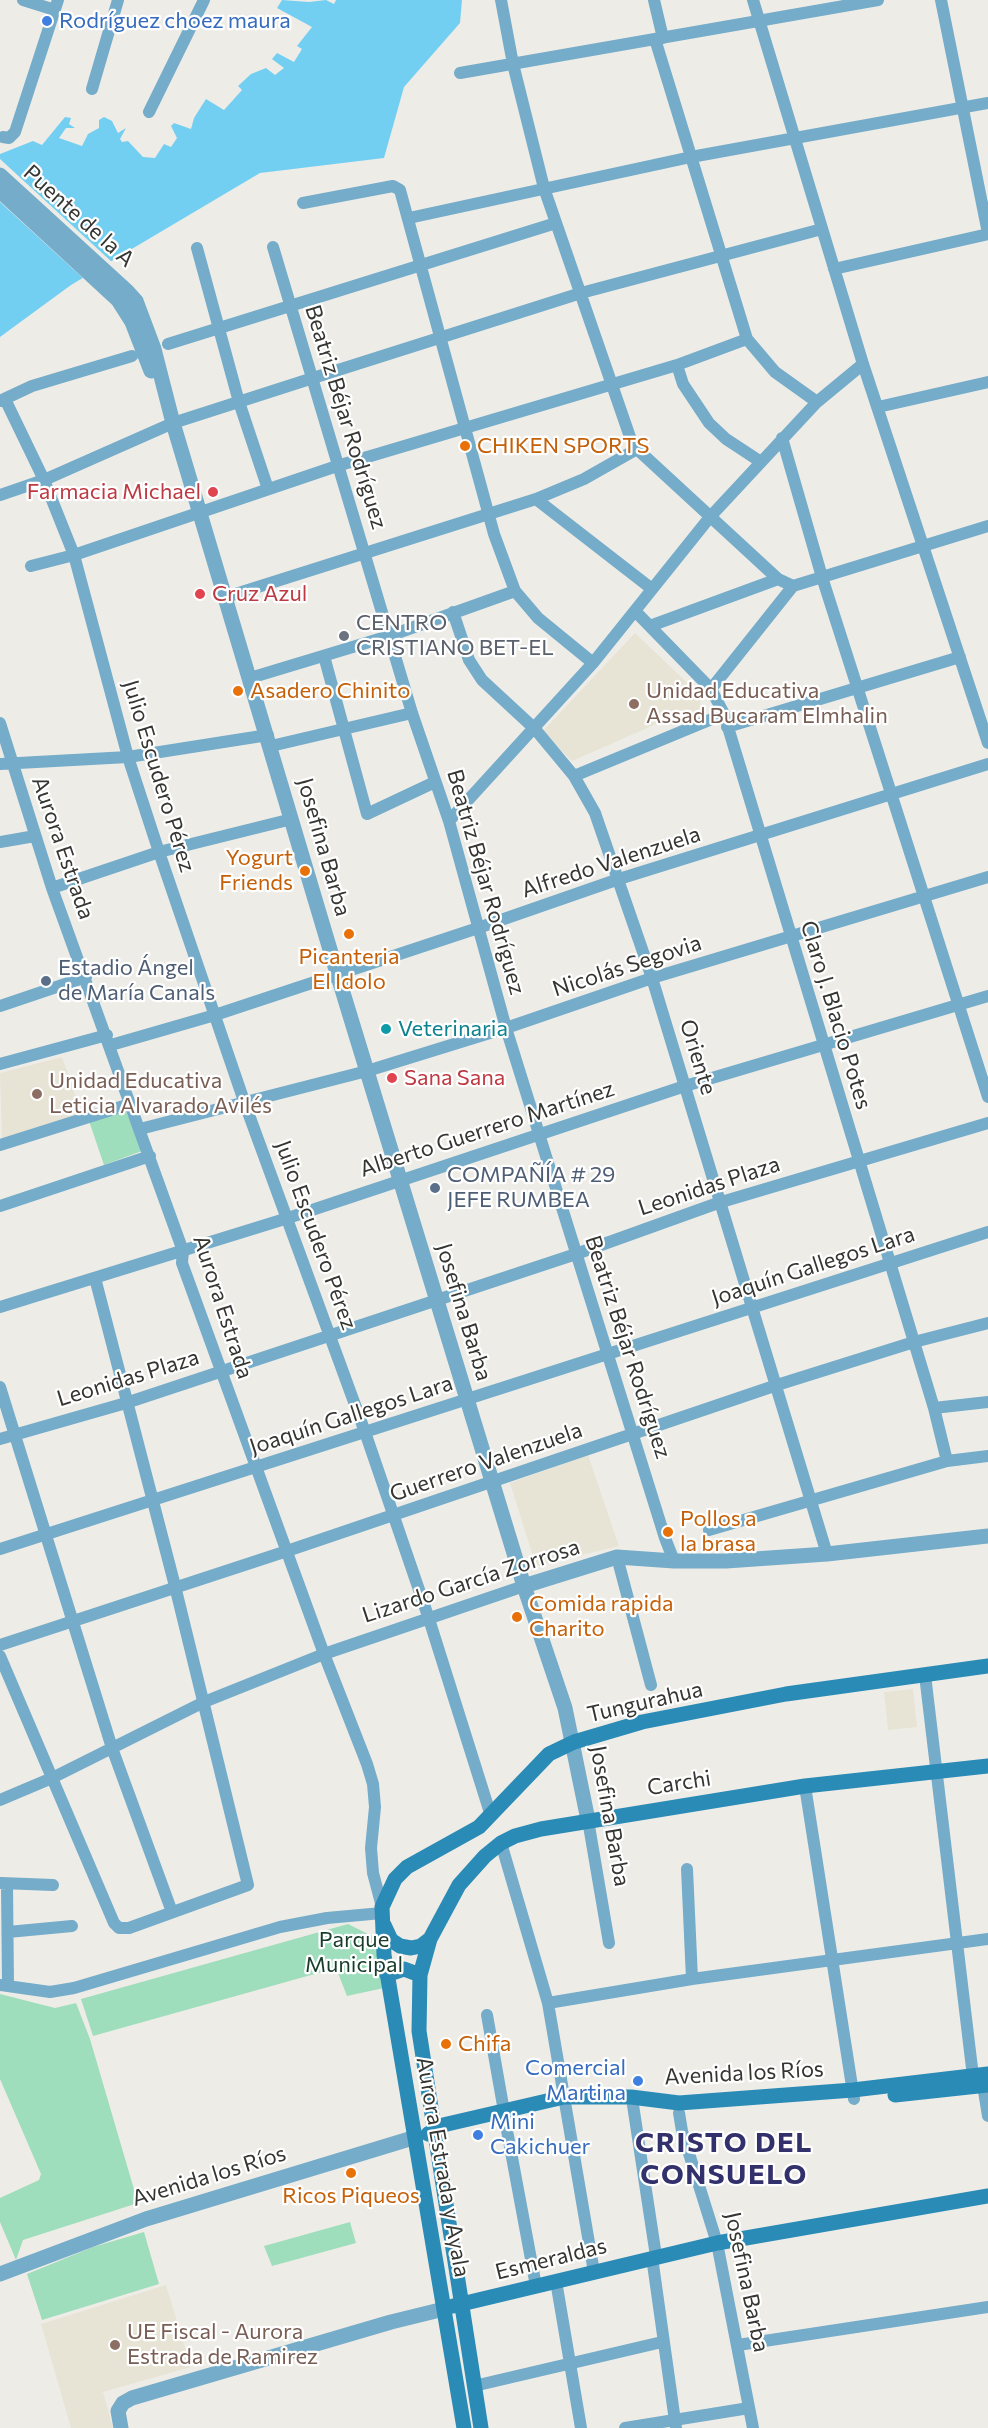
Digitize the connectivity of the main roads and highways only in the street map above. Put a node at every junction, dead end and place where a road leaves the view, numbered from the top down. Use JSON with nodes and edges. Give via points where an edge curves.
{"nodes":[{"id":1,"x":988,"y":1666,"type":"edge"},
{"id":2,"x":988,"y":1766,"type":"edge"},
{"id":3,"x":382,"y":1913,"type":"junction"},
{"id":4,"x":430,"y":1940,"type":"junction"},
{"id":5,"x":387,"y":1975,"type":"junction"},
{"id":6,"x":420,"y":1975,"type":"junction"},
{"id":7,"x":981,"y":2080,"type":"edge"},
{"id":8,"x":854,"y":2094,"type":"junction"},
{"id":9,"x":565,"y":2101,"type":"junction"},
{"id":10,"x":435,"y":2132,"type":"junction"},
{"id":11,"x":416,"y":2137,"type":"junction"},
{"id":12,"x":988,"y":2196,"type":"edge"},
{"id":13,"x":988,"y":2206,"type":"edge"},
{"id":14,"x":718,"y":2248,"type":"junction"},
{"id":15,"x":461,"y":2304,"type":"junction"},
{"id":16,"x":444,"y":2309,"type":"junction"},
{"id":17,"x":464,"y":2428,"type":"edge"},
{"id":18,"x":481,"y":2428,"type":"edge"}],
"edges":[{"from":1,"to":3,"type":"main road","name":"Tungurahua","via":[[786,1694],[642,1722],[574,1742],[549,1754],[474,1830],[407,1867],[395,1879]]},
{"from":2,"to":4,"type":"main road","name":"Carchi","via":[[805,1786],[588,1820],[516,1836],[484,1856],[459,1885]]},
{"from":3,"to":4,"type":"main road","via":[[391,1940],[400,1946],[411,1948]]},
{"from":3,"to":5,"type":"main road","name":"Aurora Estrada y Ayala"},
{"from":4,"to":6,"type":"main road","name":"Aurora Estrada y Ayala"},
{"from":5,"to":6,"type":"main road","via":[[404,1969]]},
{"from":5,"to":11,"type":"main road","name":"Aurora Estrada y Ayala"},
{"from":6,"to":10,"type":"main road","name":"Aurora Estrada y Ayala","via":[[419,2031]]},
{"from":7,"to":8,"type":"main road","name":"Avenida los Ríos"},
{"from":8,"to":9,"type":"main road","name":"Avenida los Ríos","via":[[679,2103],[631,2097]]},
{"from":8,"to":9,"type":"main road","name":"Avenida los Ríos","via":[[679,2113]]},
{"from":9,"to":10,"type":"main road","name":"Avenida los Ríos","via":[[445,2133]]},
{"from":10,"to":11,"type":"main road","name":"Avenida los Ríos"},
{"from":10,"to":15,"type":"main road","name":"Aurora Estrada y Ayala"},
{"from":11,"to":16,"type":"main road","name":"Aurora Estrada y Ayala"},
{"from":12,"to":14,"type":"main road","name":"Esmeraldas"},
{"from":13,"to":14,"type":"main road","name":"Esmeraldas"},
{"from":14,"to":15,"type":"main road","name":"Esmeraldas","via":[[654,2257]]},
{"from":15,"to":16,"type":"main road","name":"Esmeraldas"},
{"from":15,"to":18,"type":"main road","name":"Aurora Estrada y Ayala"},
{"from":16,"to":17,"type":"main road","name":"Aurora Estrada y Ayala"}]}
